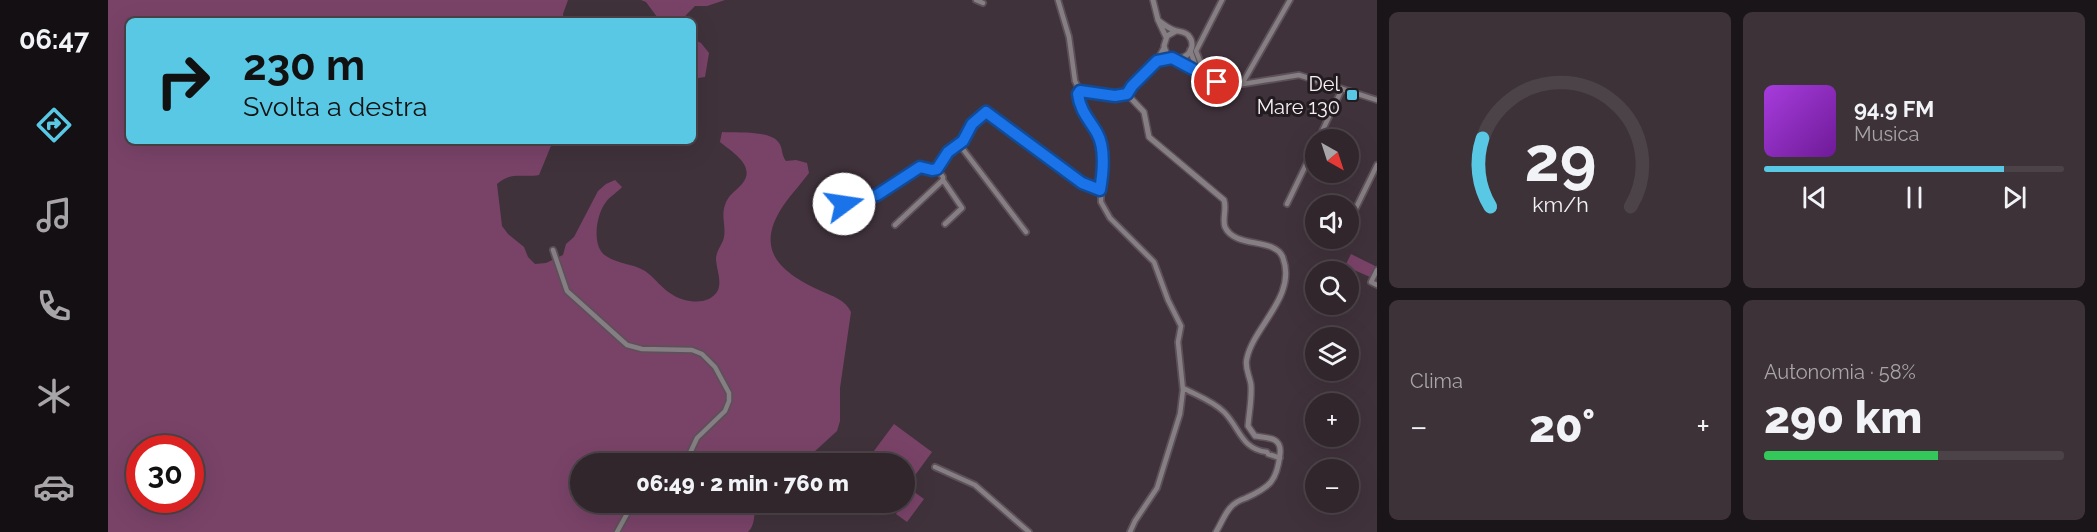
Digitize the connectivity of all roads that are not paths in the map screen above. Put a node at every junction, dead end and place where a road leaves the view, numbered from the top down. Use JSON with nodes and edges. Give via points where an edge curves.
{"nodes":[{"id":1,"x":976,"y":0,"type":"edge"},
{"id":2,"x":1058,"y":0,"type":"edge"},
{"id":3,"x":1153,"y":0,"type":"edge"},
{"id":4,"x":1222,"y":0,"type":"edge"},
{"id":5,"x":1290,"y":0,"type":"edge"},
{"id":6,"x":983,"y":3,"type":"dead end"},
{"id":7,"x":1158,"y":20,"type":"junction"},
{"id":8,"x":1176,"y":31,"type":"junction"},
{"id":9,"x":1166,"y":38,"type":"junction"},
{"id":10,"x":1164,"y":48,"type":"junction"},
{"id":11,"x":1190,"y":50,"type":"junction"},
{"id":12,"x":1174,"y":58,"type":"junction"},
{"id":13,"x":1157,"y":61,"type":"junction"},
{"id":14,"x":1205,"y":75,"type":"junction"},
{"id":15,"x":1242,"y":84,"type":"junction"},
{"id":16,"x":1342,"y":89,"type":"junction"},
{"id":17,"x":1080,"y":91,"type":"junction"},
{"id":18,"x":1127,"y":94,"type":"junction"},
{"id":19,"x":1377,"y":100,"type":"edge"},
{"id":20,"x":1323,"y":129,"type":"edge"},
{"id":21,"x":959,"y":144,"type":"junction"},
{"id":22,"x":1377,"y":165,"type":"edge"},
{"id":23,"x":1305,"y":167,"type":"edge"},
{"id":24,"x":937,"y":169,"type":"junction"},
{"id":25,"x":943,"y":180,"type":"junction"},
{"id":26,"x":1100,"y":190,"type":"junction"},
{"id":27,"x":1359,"y":202,"type":"edge"},
{"id":28,"x":844,"y":204,"type":"dead end"},
{"id":29,"x":1287,"y":204,"type":"dead end"},
{"id":30,"x":945,"y":224,"type":"dead end"},
{"id":31,"x":895,"y":225,"type":"dead end"},
{"id":32,"x":1026,"y":232,"type":"dead end"},
{"id":33,"x":553,"y":250,"type":"dead end"},
{"id":34,"x":1377,"y":270,"type":"edge"},
{"id":35,"x":1377,"y":285,"type":"edge"},
{"id":36,"x":1183,"y":387,"type":"junction"},
{"id":37,"x":690,"y":453,"type":"edge"},
{"id":38,"x":1280,"y":458,"type":"junction"},
{"id":39,"x":935,"y":467,"type":"dead end"},
{"id":40,"x":626,"y":513,"type":"edge"},
{"id":41,"x":617,"y":532,"type":"edge"},
{"id":42,"x":1029,"y":532,"type":"edge"},
{"id":43,"x":1130,"y":532,"type":"edge"},
{"id":44,"x":1216,"y":532,"type":"edge"}],
"edges":[{"from":1,"to":6,"type":"street"},
{"from":2,"to":17,"type":"street"},
{"from":3,"to":7,"type":"street"},
{"from":4,"to":14,"type":"street","via":[[1196,51]]},
{"from":5,"to":15,"type":"street"},
{"from":7,"to":8,"type":"street"},
{"from":7,"to":9,"type":"street"},
{"from":8,"to":9,"type":"street"},
{"from":8,"to":11,"type":"street","via":[[1188,35]]},
{"from":9,"to":10,"type":"street"},
{"from":10,"to":12,"type":"street"},
{"from":10,"to":13,"type":"street"},
{"from":11,"to":12,"type":"street","via":[[1185,57]]},
{"from":11,"to":14,"type":"street"},
{"from":12,"to":13,"type":"street"},
{"from":12,"to":14,"type":"street"},
{"from":13,"to":18,"type":"street"},
{"from":14,"to":15,"type":"street","via":[[1217,82]]},
{"from":15,"to":16,"type":"street","via":[[1299,75]]},
{"from":16,"to":19,"type":"street"},
{"from":16,"to":20,"type":"street"},
{"from":17,"to":18,"type":"street"},
{"from":17,"to":26,"type":"street","via":[[1081,110],[1101,142]]},
{"from":18,"to":38,"type":"street","via":[[1144,112],[1149,137],[1224,200],[1224,220],[1229,232],[1269,246],[1283,256],[1279,302],[1246,361],[1251,385],[1249,430],[1255,436],[1275,438],[1281,447]]},
{"from":21,"to":24,"type":"street"},
{"from":21,"to":26,"type":"street","via":[[986,112],[1082,183]]},
{"from":21,"to":32,"type":"street"},
{"from":22,"to":27,"type":"street"},
{"from":23,"to":29,"type":"street"},
{"from":24,"to":25,"type":"street"},
{"from":24,"to":28,"type":"street","via":[[920,167],[877,195]]},
{"from":25,"to":30,"type":"street","via":[[962,208]]},
{"from":25,"to":31,"type":"street"},
{"from":26,"to":36,"type":"street","via":[[1106,212],[1154,262],[1181,326],[1178,342]]},
{"from":33,"to":37,"type":"street","via":[[567,291],[627,345],[693,350],[715,367],[729,393],[729,401],[725,411],[697,438]]},
{"from":34,"to":35,"type":"street","via":[[1371,282]]},
{"from":36,"to":38,"type":"street","via":[[1225,412],[1255,450]]},
{"from":36,"to":43,"type":"street","via":[[1180,414],[1157,488]]},
{"from":38,"to":44,"type":"street","via":[[1278,473],[1272,481],[1236,502]]},
{"from":39,"to":42,"type":"street","via":[[975,485]]},
{"from":40,"to":41,"type":"street"}]}
